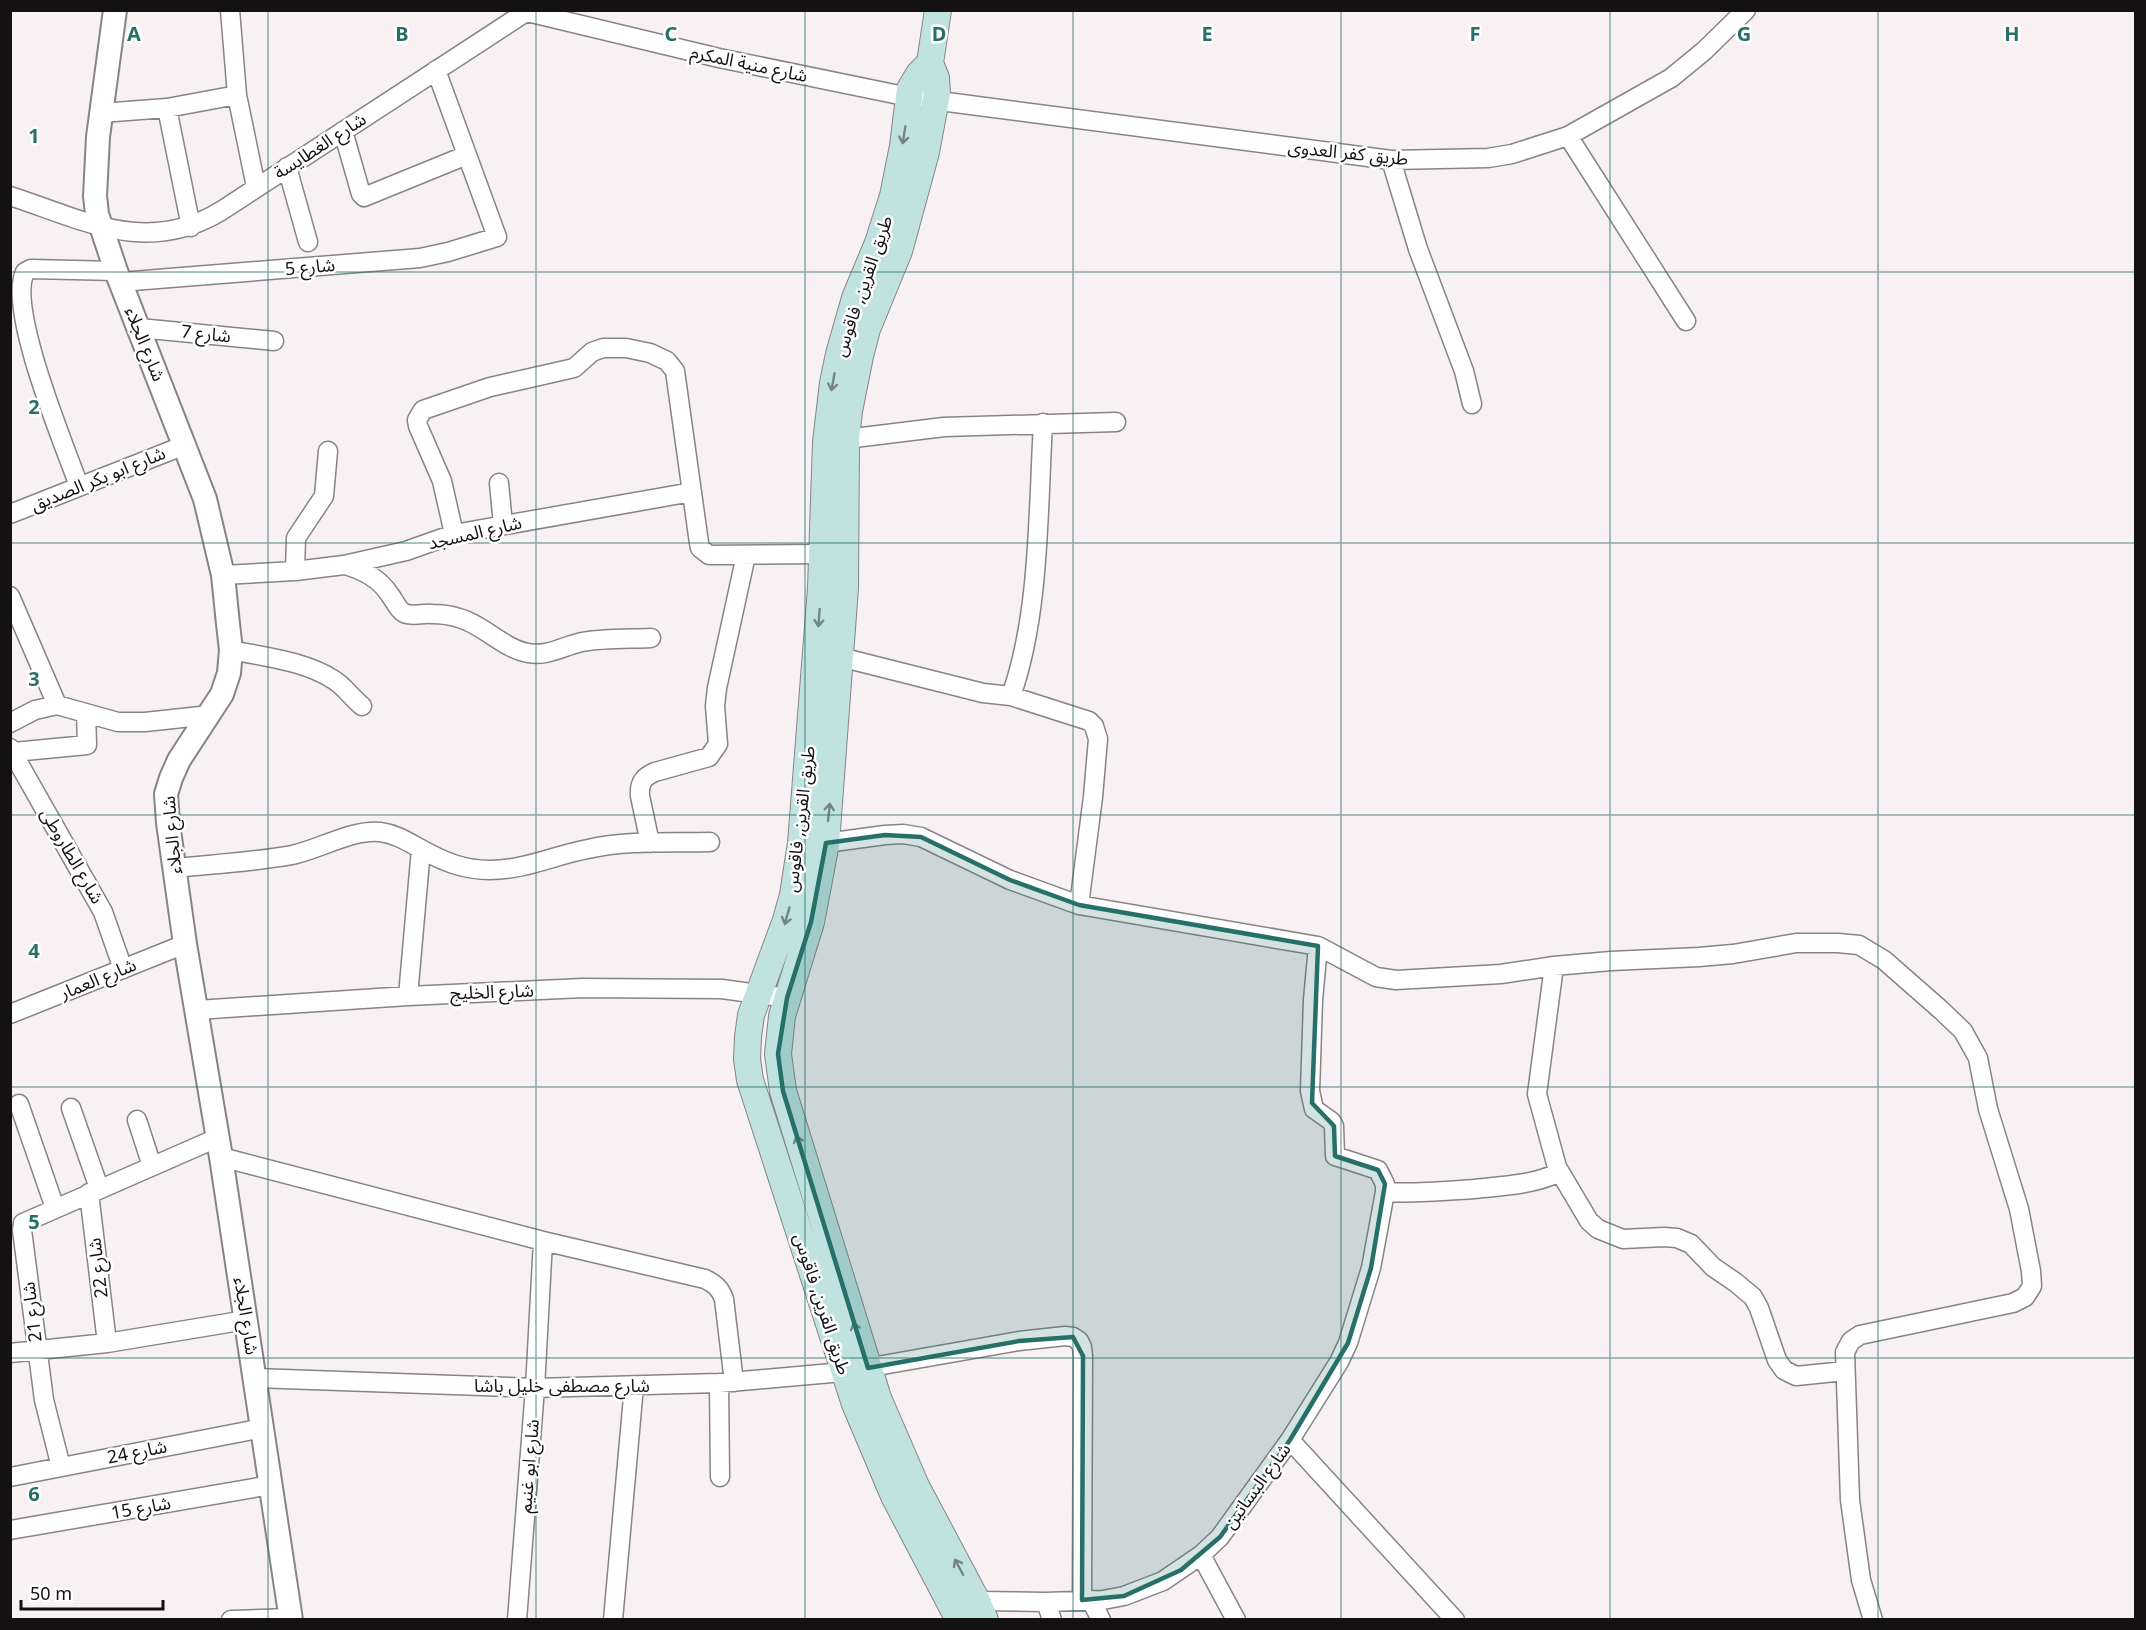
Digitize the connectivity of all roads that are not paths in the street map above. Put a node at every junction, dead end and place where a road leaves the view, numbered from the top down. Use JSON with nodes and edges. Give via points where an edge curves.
{"nodes":[{"id":1,"x":115,"y":10,"type":"edge"},
{"id":2,"x":230,"y":10,"type":"edge"},
{"id":3,"x":938,"y":10,"type":"edge"},
{"id":4,"x":1746,"y":10,"type":"edge"},
{"id":5,"x":525,"y":11,"type":"edge"},
{"id":6,"x":930,"y":63,"type":"junction"},
{"id":7,"x":436,"y":70,"type":"junction"},
{"id":8,"x":237,"y":95,"type":"junction"},
{"id":9,"x":909,"y":97,"type":"junction"},
{"id":10,"x":936,"y":102,"type":"junction"},
{"id":11,"x":166,"y":108,"type":"junction"},
{"id":12,"x":101,"y":113,"type":"junction"},
{"id":13,"x":343,"y":131,"type":"junction"},
{"id":14,"x":1568,"y":136,"type":"junction"},
{"id":15,"x":467,"y":155,"type":"junction"},
{"id":16,"x":1391,"y":160,"type":"junction"},
{"id":17,"x":287,"y":167,"type":"junction"},
{"id":18,"x":256,"y":188,"type":"junction"},
{"id":19,"x":10,"y":196,"type":"edge"},
{"id":20,"x":100,"y":226,"type":"junction"},
{"id":21,"x":191,"y":227,"type":"junction"},
{"id":22,"x":308,"y":242,"type":"dead end"},
{"id":23,"x":118,"y":277,"type":"junction"},
{"id":24,"x":1686,"y":321,"type":"dead end"},
{"id":25,"x":139,"y":328,"type":"junction"},
{"id":26,"x":274,"y":341,"type":"dead end"},
{"id":27,"x":1472,"y":404,"type":"dead end"},
{"id":28,"x":1116,"y":422,"type":"dead end"},
{"id":29,"x":1042,"y":423,"type":"junction"},
{"id":30,"x":846,"y":439,"type":"junction"},
{"id":31,"x":185,"y":445,"type":"junction"},
{"id":32,"x":328,"y":451,"type":"dead end"},
{"id":33,"x":499,"y":483,"type":"dead end"},
{"id":34,"x":79,"y":486,"type":"junction"},
{"id":35,"x":692,"y":492,"type":"junction"},
{"id":36,"x":10,"y":514,"type":"edge"},
{"id":37,"x":503,"y":525,"type":"junction"},
{"id":38,"x":454,"y":534,"type":"junction"},
{"id":39,"x":822,"y":554,"type":"junction"},
{"id":40,"x":746,"y":555,"type":"junction"},
{"id":41,"x":344,"y":565,"type":"junction"},
{"id":42,"x":295,"y":571,"type":"junction"},
{"id":43,"x":223,"y":575,"type":"junction"},
{"id":44,"x":833,"y":588,"type":"junction"},
{"id":45,"x":10,"y":596,"type":"edge"},
{"id":46,"x":651,"y":638,"type":"dead end"},
{"id":47,"x":231,"y":650,"type":"junction"},
{"id":48,"x":840,"y":657,"type":"junction"},
{"id":49,"x":1011,"y":696,"type":"junction"},
{"id":50,"x":57,"y":705,"type":"junction"},
{"id":51,"x":362,"y":706,"type":"dead end"},
{"id":52,"x":86,"y":713,"type":"junction"},
{"id":53,"x":210,"y":715,"type":"junction"},
{"id":54,"x":823,"y":720,"type":"junction"},
{"id":55,"x":10,"y":723,"type":"edge"},
{"id":56,"x":12,"y":750,"type":"edge"},
{"id":57,"x":710,"y":842,"type":"dead end"},
{"id":58,"x":650,"y":843,"type":"junction"},
{"id":59,"x":814,"y":843,"type":"junction"},
{"id":60,"x":421,"y":849,"type":"junction"},
{"id":61,"x":175,"y":868,"type":"junction"},
{"id":62,"x":1079,"y":905,"type":"junction"},
{"id":63,"x":185,"y":944,"type":"junction"},
{"id":64,"x":1318,"y":946,"type":"junction"},
{"id":65,"x":1554,"y":966,"type":"junction"},
{"id":66,"x":123,"y":969,"type":"junction"},
{"id":67,"x":758,"y":994,"type":"junction"},
{"id":68,"x":408,"y":996,"type":"junction"},
{"id":69,"x":787,"y":998,"type":"junction"},
{"id":70,"x":197,"y":1010,"type":"junction"},
{"id":71,"x":10,"y":1014,"type":"edge"},
{"id":72,"x":19,"y":1104,"type":"dead end"},
{"id":73,"x":70,"y":1108,"type":"dead end"},
{"id":74,"x":137,"y":1120,"type":"dead end"},
{"id":75,"x":219,"y":1147,"type":"junction"},
{"id":76,"x":152,"y":1166,"type":"junction"},
{"id":77,"x":1560,"y":1172,"type":"junction"},
{"id":78,"x":94,"y":1191,"type":"junction"},
{"id":79,"x":1385,"y":1192,"type":"junction"},
{"id":80,"x":55,"y":1208,"type":"junction"},
{"id":81,"x":543,"y":1241,"type":"junction"},
{"id":82,"x":246,"y":1320,"type":"junction"},
{"id":83,"x":107,"y":1343,"type":"junction"},
{"id":84,"x":37,"y":1351,"type":"junction"},
{"id":85,"x":10,"y":1353,"type":"edge"},
{"id":86,"x":856,"y":1370,"type":"junction"},
{"id":87,"x":1845,"y":1371,"type":"junction"},
{"id":88,"x":255,"y":1378,"type":"junction"},
{"id":89,"x":726,"y":1382,"type":"junction"},
{"id":90,"x":634,"y":1386,"type":"junction"},
{"id":91,"x":535,"y":1388,"type":"junction"},
{"id":92,"x":263,"y":1428,"type":"junction"},
{"id":93,"x":1290,"y":1440,"type":"junction"},
{"id":94,"x":61,"y":1467,"type":"junction"},
{"id":95,"x":10,"y":1477,"type":"edge"},
{"id":96,"x":720,"y":1477,"type":"dead end"},
{"id":97,"x":271,"y":1485,"type":"junction"},
{"id":98,"x":10,"y":1530,"type":"edge"},
{"id":99,"x":1201,"y":1555,"type":"junction"},
{"id":100,"x":1087,"y":1600,"type":"junction"},
{"id":101,"x":1046,"y":1602,"type":"junction"},
{"id":102,"x":981,"y":1610,"type":"edge"},
{"id":103,"x":291,"y":1619,"type":"edge"},
{"id":104,"x":231,"y":1620,"type":"edge"},
{"id":105,"x":517,"y":1620,"type":"edge"},
{"id":106,"x":613,"y":1620,"type":"edge"},
{"id":107,"x":959,"y":1620,"type":"edge"},
{"id":108,"x":1052,"y":1620,"type":"edge"},
{"id":109,"x":1101,"y":1620,"type":"edge"},
{"id":110,"x":1236,"y":1620,"type":"edge"},
{"id":111,"x":1455,"y":1620,"type":"edge"},
{"id":112,"x":1873,"y":1620,"type":"edge"}],
"edges":[{"from":1,"to":12,"type":"street","name":"شارع الجلاء"},
{"from":2,"to":8,"type":"street"},
{"from":3,"to":6,"type":"main road","name":"طريق القرين, فاقوس"},
{"from":4,"to":14,"type":"street","name":"طريق كفر العدوى","via":[[1671,78]]},
{"from":5,"to":7,"type":"street","name":"شارع الغطايسة"},
{"from":5,"to":9,"type":"street","name":"شارع منية المكرم","via":[[719,58]]},
{"from":6,"to":9,"type":"main road","name":"طريق القرين, فاقوس","via":[[914,82]]},
{"from":6,"to":10,"type":"main road","name":"طريق القرين, فاقوس","via":[[937,86]]},
{"from":7,"to":13,"type":"street","name":"شارع الغطايسة"},
{"from":7,"to":15,"type":"street"},
{"from":8,"to":11,"type":"street"},
{"from":8,"to":18,"type":"street"},
{"from":9,"to":10,"type":"street","name":"طريق كفر العدوى"},
{"from":9,"to":39,"type":"main road","name":"طريق القرين, فاقوس","one_way":true,"via":[[893,196],[838,354],[826,442]]},
{"from":10,"to":16,"type":"street","name":"طريق كفر العدوى"},
{"from":10,"to":30,"type":"main road","name":"طريق القرين, فاقوس","via":[[907,226],[860,356]]},
{"from":11,"to":12,"type":"street"},
{"from":11,"to":21,"type":"street"},
{"from":12,"to":20,"type":"street","name":"شارع الجلاء","via":[[95,196]]},
{"from":13,"to":15,"type":"street","via":[[364,197]]},
{"from":13,"to":17,"type":"street","name":"شارع الغطايسة"},
{"from":14,"to":16,"type":"street","name":"طريق كفر العدوى","via":[[1488,158]]},
{"from":14,"to":24,"type":"street"},
{"from":15,"to":23,"type":"street","name":"شارع 5","via":[[497,237],[420,258]]},
{"from":16,"to":27,"type":"street"},
{"from":17,"to":18,"type":"street","name":"شارع الغطايسة"},
{"from":17,"to":22,"type":"street"},
{"from":18,"to":21,"type":"street","name":"شارع الغطايسة"},
{"from":19,"to":20,"type":"street","name":"شارع الغطايسة"},
{"from":20,"to":21,"type":"street","name":"شارع الغطايسة","via":[[154,234]]},
{"from":20,"to":23,"type":"street","name":"شارع الجلاء"},
{"from":23,"to":25,"type":"street","name":"شارع الجلاء"},
{"from":23,"to":34,"type":"street","name":"شارع 5","via":[[31,269],[25,272],[22,282],[21,306],[30,348]]},
{"from":25,"to":26,"type":"street","name":"شارع 7"},
{"from":25,"to":31,"type":"street","name":"شارع الجلاء"},
{"from":28,"to":29,"type":"street"},
{"from":29,"to":30,"type":"street","via":[[944,427]]},
{"from":29,"to":49,"type":"street","via":[[1034,580],[1021,670]]},
{"from":30,"to":44,"type":"main road","name":"طريق القرين, فاقوس"},
{"from":31,"to":34,"type":"street","name":"شارع ابو بكر الصديق"},
{"from":31,"to":43,"type":"street","name":"شارع الجلاء","via":[[205,499]]},
{"from":32,"to":42,"type":"street","via":[[324,496],[296,538]]},
{"from":33,"to":37,"type":"street"},
{"from":34,"to":36,"type":"street","name":"شارع ابو بكر الصديق"},
{"from":35,"to":37,"type":"street","name":"شارع المسجد"},
{"from":35,"to":38,"type":"street","via":[[675,371],[667,361],[650,353],[603,348],[574,368],[490,387],[423,410],[418,426],[442,481]]},
{"from":35,"to":40,"type":"street","via":[[700,548],[710,555]]},
{"from":37,"to":38,"type":"street","name":"شارع المسجد"},
{"from":38,"to":41,"type":"street","name":"شارع المسجد","via":[[406,551]]},
{"from":39,"to":40,"type":"street"},
{"from":39,"to":44,"type":"main road","name":"طريق القرين, فاقوس"},
{"from":40,"to":58,"type":"street","via":[[717,688],[718,744],[709,757],[646,775],[640,796]]},
{"from":41,"to":42,"type":"street","name":"شارع المسجد"},
{"from":41,"to":46,"type":"street","via":[[374,578],[408,615],[458,617],[529,654],[553,652],[590,641]]},
{"from":42,"to":43,"type":"street","name":"شارع المسجد"},
{"from":43,"to":47,"type":"street","name":"شارع الجلاء"},
{"from":44,"to":48,"type":"main road","name":"طريق القرين, فاقوس"},
{"from":44,"to":54,"type":"main road","name":"طريق القرين, فاقوس","one_way":true},
{"from":45,"to":50,"type":"street"},
{"from":47,"to":51,"type":"street","via":[[328,676]]},
{"from":47,"to":53,"type":"street","name":"شارع الجلاء","via":[[229,673]]},
{"from":48,"to":49,"type":"street","via":[[983,693]]},
{"from":48,"to":54,"type":"main road","name":"طريق القرين, فاقوس"},
{"from":49,"to":62,"type":"street","via":[[1089,721],[1097,732]]},
{"from":50,"to":52,"type":"street"},
{"from":50,"to":55,"type":"street","via":[[35,710]]},
{"from":52,"to":53,"type":"street","via":[[118,722]]},
{"from":52,"to":56,"type":"street","via":[[87,745]]},
{"from":53,"to":61,"type":"street","name":"شارع الجلاء","via":[[179,760],[166,794]]},
{"from":54,"to":59,"type":"main road","name":"طريق القرين, فاقوس","via":[[832,787]]},
{"from":56,"to":66,"type":"street","name":"شارع الطاروطى","via":[[103,912]]},
{"from":57,"to":58,"type":"street"},
{"from":58,"to":60,"type":"street","via":[[589,848],[538,863],[491,870],[467,869]]},
{"from":59,"to":62,"type":"street","via":[[885,835],[921,837],[1010,880]]},
{"from":59,"to":67,"type":"main road","name":"طريق القرين, فاقوس","one_way":true,"via":[[796,877],[778,945]]},
{"from":59,"to":69,"type":"main road","name":"طريق القرين, فاقوس","via":[[811,922]]},
{"from":60,"to":61,"type":"street","via":[[393,835],[362,832],[293,854]]},
{"from":60,"to":68,"type":"street"},
{"from":61,"to":63,"type":"street","name":"شارع الجلاء"},
{"from":62,"to":64,"type":"street"},
{"from":63,"to":66,"type":"street","name":"شارع العمار"},
{"from":63,"to":70,"type":"street","name":"شارع الجلاء"},
{"from":64,"to":65,"type":"street","via":[[1368,974],[1396,980],[1501,974]]},
{"from":64,"to":79,"type":"street","via":[[1310,1058],[1312,1103],[1314,1109],[1332,1120],[1335,1156],[1378,1170]]},
{"from":65,"to":77,"type":"street","via":[[1537,1094]]},
{"from":65,"to":87,"type":"street","via":[[1733,954],[1796,943],[1860,945],[1884,960],[1963,1031],[1978,1058],[1988,1109],[2019,1209],[2032,1286],[2025,1297],[2013,1303],[1860,1335],[1845,1352]]},
{"from":66,"to":71,"type":"street","name":"شارع العمار"},
{"from":67,"to":68,"type":"street","name":"شارع الخليج","via":[[722,989],[583,988]]},
{"from":67,"to":69,"type":"street","name":"شارع الخليج"},
{"from":67,"to":86,"type":"main road","name":"طريق القرين, فاقوس","via":[[748,1036],[750,1080]]},
{"from":68,"to":70,"type":"street","name":"شارع الخليج"},
{"from":86,"to":69,"type":"main road","name":"طريق القرين, فاقوس","one_way":true,"via":[[779,1073],[779,1035]]},
{"from":70,"to":75,"type":"street","name":"شارع الجلاء"},
{"from":72,"to":80,"type":"street"},
{"from":73,"to":78,"type":"street","name":"شارع 22"},
{"from":74,"to":76,"type":"street"},
{"from":75,"to":76,"type":"street","name":"شارع 21"},
{"from":75,"to":81,"type":"street"},
{"from":75,"to":82,"type":"street","name":"شارع الجلاء"},
{"from":76,"to":78,"type":"street","name":"شارع 21"},
{"from":77,"to":79,"type":"street","via":[[1509,1186],[1416,1194]]},
{"from":77,"to":87,"type":"street","via":[[1589,1221],[1598,1229],[1623,1239],[1664,1237],[1691,1244],[1713,1268],[1753,1297],[1784,1370],[1796,1376]]},
{"from":78,"to":80,"type":"street","name":"شارع 21"},
{"from":78,"to":83,"type":"street","name":"شارع 22"},
{"from":79,"to":93,"type":"street","name":"شارع البساتين","via":[[1371,1268],[1352,1333],[1339,1362]]},
{"from":80,"to":84,"type":"street","name":"شارع 21","via":[[29,1219],[22,1230]]},
{"from":81,"to":89,"type":"street","via":[[714,1283],[724,1299]]},
{"from":81,"to":91,"type":"street","name":"شارع ابو غنيم"},
{"from":82,"to":83,"type":"street"},
{"from":82,"to":88,"type":"street","name":"شارع الجلاء"},
{"from":83,"to":84,"type":"street"},
{"from":84,"to":85,"type":"street"},
{"from":84,"to":94,"type":"street","name":"شارع 21","via":[[48,1423]]},
{"from":86,"to":89,"type":"street","name":"شارع مصطفى خليل باشا"},
{"from":86,"to":100,"type":"street","name":"شارع مصطفى خليل باشا","via":[[1019,1341],[1065,1336],[1079,1341],[1083,1356]]},
{"from":102,"to":86,"type":"main road","name":"طريق القرين, فاقوس","one_way":true},
{"from":86,"to":107,"type":"main road","name":"طريق القرين, فاقوس","via":[[867,1435],[889,1486]]},
{"from":87,"to":112,"type":"street","via":[[1850,1500],[1861,1580]]},
{"from":88,"to":91,"type":"street","name":"شارع مصطفى خليل باشا"},
{"from":88,"to":92,"type":"street","name":"شارع الجلاء"},
{"from":89,"to":90,"type":"street","name":"شارع مصطفى خليل باشا"},
{"from":89,"to":96,"type":"street"},
{"from":90,"to":91,"type":"street","name":"شارع مصطفى خليل باشا"},
{"from":90,"to":106,"type":"street"},
{"from":91,"to":105,"type":"street","name":"شارع ابو غنيم"},
{"from":92,"to":94,"type":"street","name":"شارع 24"},
{"from":92,"to":97,"type":"street","name":"شارع الجلاء"},
{"from":93,"to":99,"type":"street","name":"شارع البساتين","via":[[1220,1537]]},
{"from":93,"to":111,"type":"street"},
{"from":94,"to":95,"type":"street","name":"شارع 24"},
{"from":97,"to":98,"type":"street","name":"شارع 15"},
{"from":97,"to":103,"type":"street","name":"شارع الجلاء"},
{"from":99,"to":100,"type":"street","name":"شارع البساتين","via":[[1144,1590]]},
{"from":99,"to":110,"type":"street"},
{"from":100,"to":101,"type":"street","name":"شارع البساتين"},
{"from":100,"to":109,"type":"street"},
{"from":101,"to":102,"type":"street","name":"شارع البساتين"},
{"from":101,"to":108,"type":"street"},
{"from":103,"to":104,"type":"street"}]}
